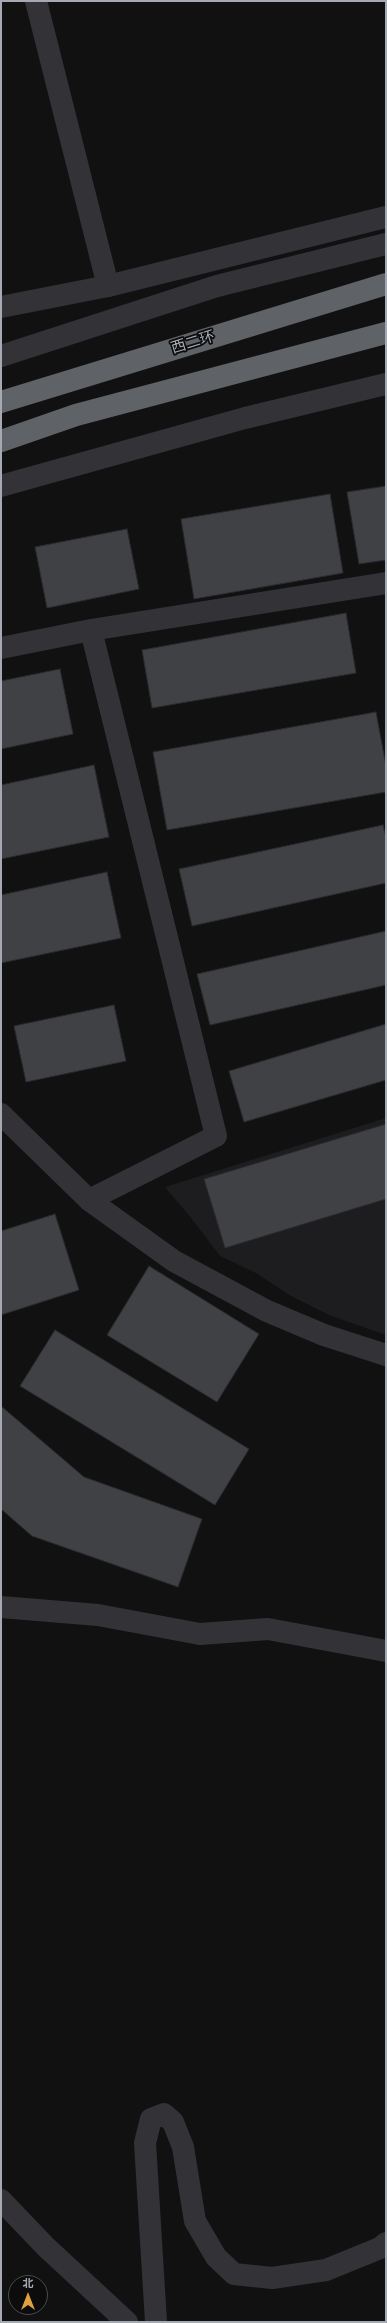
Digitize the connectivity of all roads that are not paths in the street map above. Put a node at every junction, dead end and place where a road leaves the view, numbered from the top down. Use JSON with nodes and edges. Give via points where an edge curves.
{"nodes":[{"id":1,"x":36,"y":1,"type":"edge"},
{"id":2,"x":386,"y":217,"type":"edge"},
{"id":3,"x":386,"y":244,"type":"edge"},
{"id":4,"x":386,"y":284,"type":"edge"},
{"id":5,"x":108,"y":286,"type":"junction"},
{"id":6,"x":1,"y":307,"type":"edge"},
{"id":7,"x":386,"y":333,"type":"edge"},
{"id":8,"x":1,"y":356,"type":"edge"},
{"id":9,"x":386,"y":384,"type":"edge"},
{"id":10,"x":1,"y":402,"type":"edge"},
{"id":11,"x":1,"y":441,"type":"edge"},
{"id":12,"x":1,"y":486,"type":"edge"},
{"id":13,"x":386,"y":583,"type":"edge"},
{"id":14,"x":91,"y":630,"type":"junction"},
{"id":15,"x":1,"y":648,"type":"edge"},
{"id":16,"x":1,"y":1114,"type":"edge"},
{"id":17,"x":88,"y":1200,"type":"junction"},
{"id":18,"x":386,"y":1355,"type":"edge"},
{"id":19,"x":1,"y":1607,"type":"edge"},
{"id":20,"x":386,"y":1651,"type":"edge"},
{"id":21,"x":1,"y":2200,"type":"edge"},
{"id":22,"x":386,"y":2243,"type":"edge"},
{"id":23,"x":127,"y":2322,"type":"edge"},
{"id":24,"x":156,"y":2322,"type":"edge"}],
"edges":[{"from":1,"to":5,"type":"street"},
{"from":2,"to":5,"type":"street"},
{"from":3,"to":8,"type":"street","via":[[217,286]]},
{"from":4,"to":10,"type":"highway","name":"西二环"},
{"from":5,"to":6,"type":"street"},
{"from":7,"to":11,"type":"highway","via":[[76,415]]},
{"from":9,"to":12,"type":"street","via":[[245,418]]},
{"from":13,"to":14,"type":"street"},
{"from":14,"to":15,"type":"street"},
{"from":14,"to":17,"type":"street","via":[[216,1136]]},
{"from":16,"to":17,"type":"street"},
{"from":17,"to":18,"type":"street","via":[[174,1261],[220,1287],[267,1311],[324,1335]]},
{"from":19,"to":20,"type":"street","via":[[98,1615],[200,1634],[268,1629]]},
{"from":21,"to":23,"type":"street","via":[[46,2247]]},
{"from":22,"to":24,"type":"street","via":[[380,2248],[326,2270],[272,2278],[234,2274],[216,2257],[195,2222],[182,2147],[174,2122],[164,2114],[151,2119],[145,2143]]}]}
